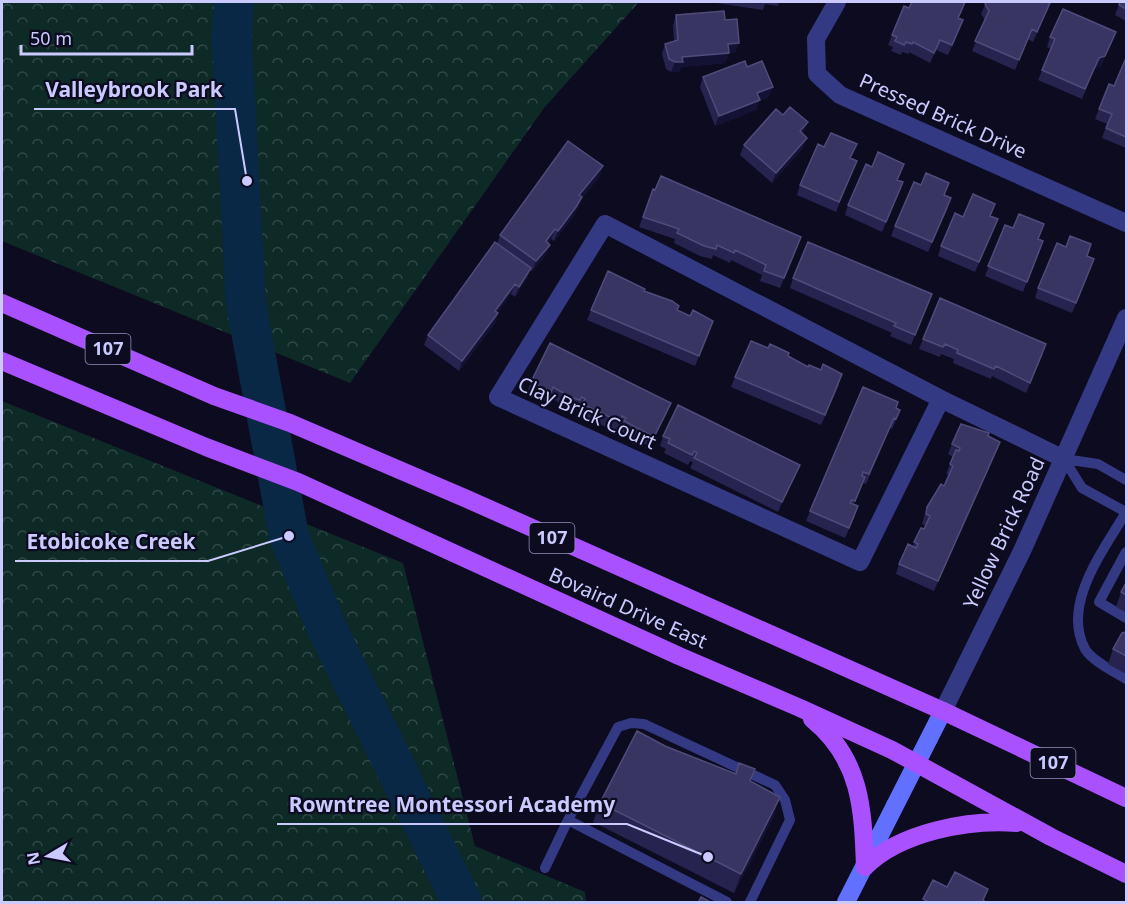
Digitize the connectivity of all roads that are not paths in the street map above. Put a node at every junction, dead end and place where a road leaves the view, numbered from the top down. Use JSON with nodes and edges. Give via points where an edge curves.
{"nodes":[{"id":1,"x":837,"y":2,"type":"edge"},
{"id":2,"x":1126,"y":223,"type":"edge"},
{"id":3,"x":2,"y":303,"type":"edge"},
{"id":4,"x":1126,"y":318,"type":"edge"},
{"id":5,"x":2,"y":361,"type":"edge"},
{"id":6,"x":941,"y":399,"type":"junction"},
{"id":7,"x":1064,"y":459,"type":"junction"},
{"id":8,"x":1126,"y":480,"type":"edge"},
{"id":9,"x":1126,"y":512,"type":"edge"},
{"id":10,"x":1126,"y":552,"type":"edge"},
{"id":11,"x":1126,"y":618,"type":"edge"},
{"id":12,"x":1126,"y":678,"type":"edge"},
{"id":13,"x":800,"y":708,"type":"junction"},
{"id":14,"x":943,"y":711,"type":"junction"},
{"id":15,"x":916,"y":764,"type":"junction"},
{"id":16,"x":1126,"y":798,"type":"edge"},
{"id":17,"x":568,"y":820,"type":"junction"},
{"id":18,"x":1025,"y":823,"type":"junction"},
{"id":19,"x":864,"y":867,"type":"junction"},
{"id":20,"x":544,"y":868,"type":"dead end"},
{"id":21,"x":1126,"y":874,"type":"edge"},
{"id":22,"x":727,"y":903,"type":"edge"},
{"id":23,"x":750,"y":903,"type":"edge"},
{"id":24,"x":846,"y":903,"type":"edge"}],
"edges":[{"from":1,"to":2,"type":"street","name":"Pressed Brick Drive","via":[[816,39],[816,51],[817,74],[840,94]]},
{"from":3,"to":14,"type":"main road","name":"Bovaird Drive East","number":"107","via":[[213,396],[290,423]]},
{"from":4,"to":7,"type":"street","name":"Yellow Brick Road"},
{"from":5,"to":13,"type":"main road","name":"Bovaird Drive East","via":[[298,482]]},
{"from":6,"to":6,"type":"street","name":"Clay Brick Court","via":[[604,224],[498,397],[860,562]]},
{"from":6,"to":7,"type":"street","name":"Clay Brick Court"},
{"from":7,"to":8,"type":"lane","via":[[1098,464]]},
{"from":7,"to":9,"type":"lane","via":[[1082,488]]},
{"from":7,"to":14,"type":"street","name":"Yellow Brick Road"},
{"from":9,"to":12,"type":"lane","via":[[1080,596],[1078,625],[1086,650]]},
{"from":10,"to":11,"type":"lane","via":[[1099,602]]},
{"from":13,"to":15,"type":"main road","name":"Bovaird Drive East"},
{"from":13,"to":19,"type":"main road","via":[[824,728],[853,775],[863,816]]},
{"from":14,"to":15,"type":"street","name":"Yellow Brick Road"},
{"from":14,"to":16,"type":"main road","name":"Bovaird Drive East","number":"107"},
{"from":15,"to":18,"type":"main road","name":"Bovaird Drive East"},
{"from":15,"to":19,"type":"street","name":"Yellow Brick Road"},
{"from":17,"to":20,"type":"lane"},
{"from":17,"to":22,"type":"lane"},
{"from":17,"to":23,"type":"lane","via":[[618,727],[644,724],[776,785],[785,800],[790,820]]},
{"from":18,"to":19,"type":"main road","via":[[962,824],[897,845],[875,856]]},
{"from":18,"to":21,"type":"main road","name":"Bovaird Drive East"},
{"from":19,"to":24,"type":"street","name":"Yellow Brick Road"}]}
